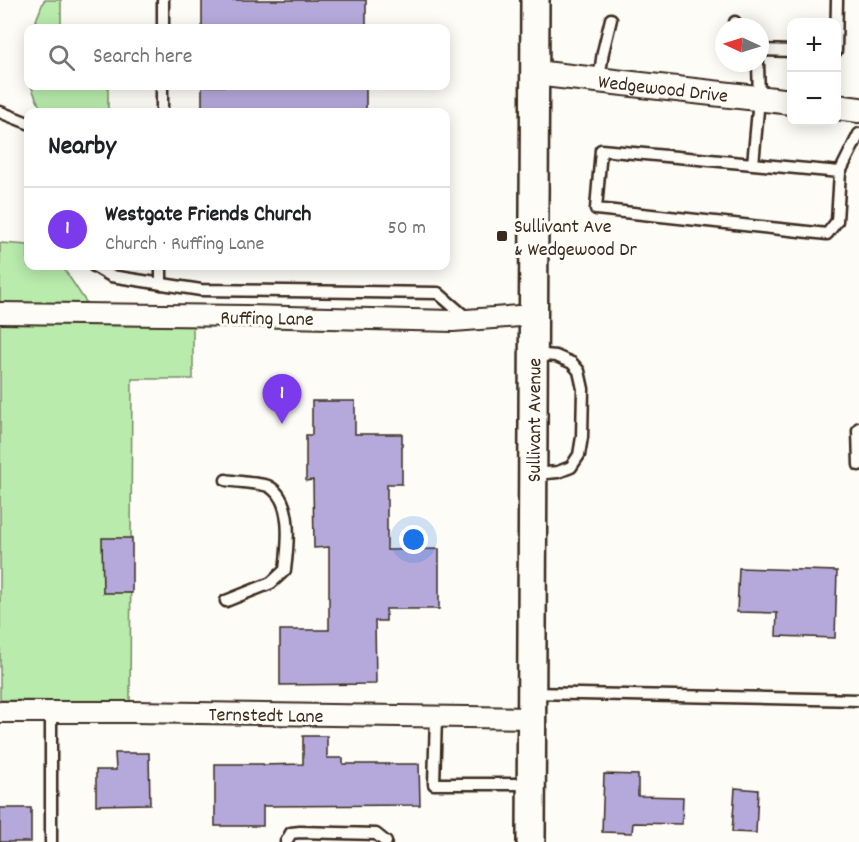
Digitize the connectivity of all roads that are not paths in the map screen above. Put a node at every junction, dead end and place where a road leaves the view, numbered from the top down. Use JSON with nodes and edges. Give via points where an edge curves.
{"nodes":[{"id":1,"x":163,"y":0,"type":"edge"},
{"id":2,"x":535,"y":0,"type":"edge"},
{"id":3,"x":837,"y":0,"type":"edge"},
{"id":4,"x":837,"y":18,"type":"edge"},
{"id":5,"x":611,"y":19,"type":"dead end"},
{"id":6,"x":163,"y":24,"type":"edge"},
{"id":7,"x":769,"y":50,"type":"edge"},
{"id":8,"x":787,"y":51,"type":"edge"},
{"id":9,"x":758,"y":72,"type":"edge"},
{"id":10,"x":535,"y":73,"type":"junction"},
{"id":11,"x":599,"y":80,"type":"junction"},
{"id":12,"x":162,"y":90,"type":"edge"},
{"id":13,"x":759,"y":99,"type":"junction"},
{"id":14,"x":787,"y":102,"type":"edge"},
{"id":15,"x":162,"y":108,"type":"edge"},
{"id":16,"x":841,"y":108,"type":"edge"},
{"id":17,"x":859,"y":110,"type":"edge"},
{"id":18,"x":0,"y":112,"type":"edge"},
{"id":19,"x":24,"y":121,"type":"edge"},
{"id":20,"x":859,"y":134,"type":"edge"},
{"id":21,"x":753,"y":164,"type":"junction"},
{"id":22,"x":840,"y":172,"type":"junction"},
{"id":23,"x":101,"y":270,"type":"edge"},
{"id":24,"x":161,"y":270,"type":"edge"},
{"id":25,"x":161,"y":284,"type":"junction"},
{"id":26,"x":0,"y":313,"type":"edge"},
{"id":27,"x":533,"y":315,"type":"junction"},
{"id":28,"x":469,"y":320,"type":"junction"},
{"id":29,"x":533,"y":354,"type":"junction"},
{"id":30,"x":859,"y":428,"type":"edge"},
{"id":31,"x":859,"y":465,"type":"edge"},
{"id":32,"x":532,"y":474,"type":"junction"},
{"id":33,"x":226,"y":480,"type":"dead end"},
{"id":34,"x":226,"y":601,"type":"dead end"},
{"id":35,"x":859,"y":700,"type":"edge"},
{"id":36,"x":532,"y":706,"type":"junction"},
{"id":37,"x":0,"y":712,"type":"edge"},
{"id":38,"x":51,"y":712,"type":"junction"},
{"id":39,"x":436,"y":717,"type":"junction"},
{"id":40,"x":531,"y":784,"type":"junction"},
{"id":41,"x":51,"y":842,"type":"edge"},
{"id":42,"x":286,"y":842,"type":"edge"},
{"id":43,"x":386,"y":842,"type":"edge"},
{"id":44,"x":531,"y":842,"type":"edge"}],
"edges":[{"from":1,"to":6,"type":"lane"},
{"from":2,"to":10,"type":"main road","name":"Sullivant Avenue"},
{"from":3,"to":4,"type":"lane"},
{"from":5,"to":11,"type":"lane"},
{"from":7,"to":8,"type":"lane"},
{"from":9,"to":13,"type":"lane"},
{"from":10,"to":11,"type":"street","name":"Wedgewood Drive"},
{"from":10,"to":27,"type":"main road","name":"Sullivant Avenue"},
{"from":11,"to":13,"type":"street","name":"Wedgewood Drive"},
{"from":12,"to":15,"type":"lane"},
{"from":13,"to":14,"type":"street","name":"Wedgewood Drive"},
{"from":13,"to":21,"type":"lane"},
{"from":16,"to":17,"type":"street"},
{"from":18,"to":19,"type":"lane"},
{"from":20,"to":22,"type":"lane"},
{"from":21,"to":22,"type":"lane"},
{"from":21,"to":22,"type":"lane","via":[[601,150],[597,208],[827,234],[837,221]]},
{"from":23,"to":25,"type":"lane","via":[[111,276]]},
{"from":24,"to":25,"type":"lane"},
{"from":25,"to":28,"type":"lane","via":[[201,290],[438,294]]},
{"from":26,"to":28,"type":"street","name":"Ruffing Lane"},
{"from":27,"to":28,"type":"street","name":"Ruffing Lane"},
{"from":27,"to":29,"type":"main road","name":"Sullivant Avenue"},
{"from":29,"to":32,"type":"main road","name":"Sullivant Avenue"},
{"from":29,"to":32,"type":"lane","via":[[556,356],[572,363],[579,371],[583,389],[579,455],[571,467]]},
{"from":30,"to":31,"type":"lane"},
{"from":32,"to":36,"type":"main road","name":"Sullivant Avenue"},
{"from":33,"to":34,"type":"lane","via":[[268,486],[279,495],[287,511],[288,552],[285,570],[271,583]]},
{"from":35,"to":36,"type":"lane"},
{"from":36,"to":39,"type":"street","name":"Ternstedt Lane"},
{"from":36,"to":40,"type":"main road","name":"Sullivant Avenue"},
{"from":37,"to":38,"type":"street","name":"Ternstedt Lane"},
{"from":38,"to":39,"type":"street","name":"Ternstedt Lane"},
{"from":38,"to":41,"type":"lane"},
{"from":39,"to":40,"type":"lane","via":[[434,784]]},
{"from":40,"to":44,"type":"main road","name":"Sullivant Avenue"},
{"from":42,"to":43,"type":"lane","via":[[291,833],[300,832],[376,834]]}]}
